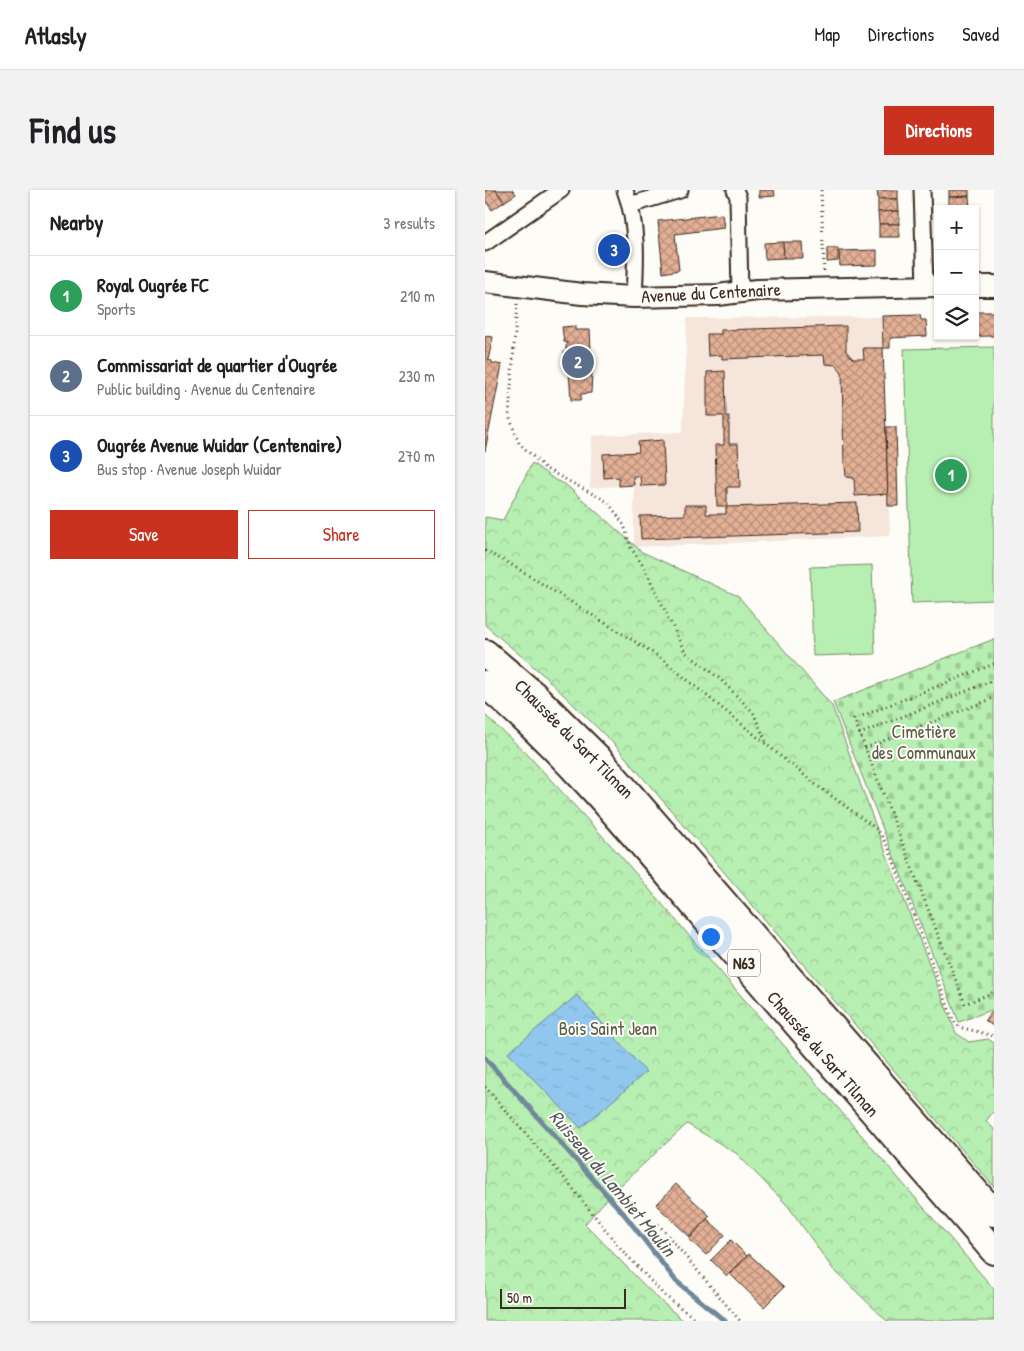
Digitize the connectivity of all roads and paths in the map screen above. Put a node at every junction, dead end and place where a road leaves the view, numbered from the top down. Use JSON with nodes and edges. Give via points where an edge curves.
{"nodes":[{"id":1,"x":561,"y":190,"type":"edge"},
{"id":2,"x":625,"y":190,"type":"edge"},
{"id":3,"x":680,"y":190,"type":"edge"},
{"id":4,"x":735,"y":190,"type":"edge"},
{"id":5,"x":821,"y":190,"type":"edge"},
{"id":6,"x":922,"y":190,"type":"edge"},
{"id":7,"x":631,"y":205,"type":"junction"},
{"id":8,"x":485,"y":243,"type":"edge"},
{"id":9,"x":485,"y":282,"type":"edge"},
{"id":10,"x":518,"y":286,"type":"junction"},
{"id":11,"x":931,"y":286,"type":"edge"},
{"id":12,"x":979,"y":286,"type":"edge"},
{"id":13,"x":994,"y":286,"type":"edge"},
{"id":14,"x":825,"y":288,"type":"junction"},
{"id":15,"x":740,"y":293,"type":"junction"},
{"id":16,"x":634,"y":297,"type":"junction"},
{"id":17,"x":485,"y":551,"type":"edge"},
{"id":18,"x":485,"y":653,"type":"edge"},
{"id":19,"x":994,"y":664,"type":"edge"},
{"id":20,"x":994,"y":680,"type":"edge"},
{"id":21,"x":485,"y":684,"type":"edge"},
{"id":22,"x":994,"y":698,"type":"edge"},
{"id":23,"x":859,"y":734,"type":"junction"},
{"id":24,"x":769,"y":746,"type":"junction"},
{"id":25,"x":865,"y":748,"type":"junction"},
{"id":26,"x":994,"y":992,"type":"edge"},
{"id":27,"x":994,"y":1036,"type":"edge"},
{"id":28,"x":485,"y":1087,"type":"edge"},
{"id":29,"x":994,"y":1213,"type":"edge"},
{"id":30,"x":658,"y":1224,"type":"dead end"},
{"id":31,"x":994,"y":1252,"type":"edge"},
{"id":32,"x":698,"y":1321,"type":"edge"},
{"id":33,"x":740,"y":1321,"type":"edge"}],
"edges":[{"from":1,"to":8,"type":"street"},
{"from":2,"to":7,"type":"street"},
{"from":3,"to":7,"type":"street"},
{"from":4,"to":15,"type":"street","via":[[738,197]]},
{"from":5,"to":14,"type":"path"},
{"from":6,"to":11,"type":"street"},
{"from":7,"to":16,"type":"street","via":[[637,264]]},
{"from":9,"to":10,"type":"street","name":"Avenue du Centenaire"},
{"from":10,"to":16,"type":"street","name":"Avenue du Centenaire"},
{"from":10,"to":24,"type":"path","via":[[509,416],[519,443],[546,469],[608,502],[624,525],[631,548],[685,652],[719,678],[753,712]]},
{"from":11,"to":14,"type":"street","name":"Avenue du Centenaire"},
{"from":12,"to":13,"type":"street"},
{"from":14,"to":15,"type":"street","name":"Avenue du Centenaire"},
{"from":15,"to":16,"type":"street","name":"Avenue du Centenaire"},
{"from":17,"to":24,"type":"path","via":[[658,656]]},
{"from":18,"to":29,"type":"highway","name":"Chaussée du Sart Tilman","number":"N63","via":[[533,694],[598,758]]},
{"from":19,"to":23,"type":"path","via":[[854,719]]},
{"from":20,"to":23,"type":"path"},
{"from":21,"to":31,"type":"highway","name":"Chaussée du Sart Tilman","number":"N63","via":[[515,709],[640,843]]},
{"from":22,"to":25,"type":"path"},
{"from":23,"to":25,"type":"path"},
{"from":24,"to":27,"type":"path","via":[[878,830],[889,849],[953,1020],[959,1027]]},
{"from":25,"to":26,"type":"path","via":[[965,1004]]},
{"from":28,"to":32,"type":"path","via":[[621,1249],[664,1295]]},
{"from":30,"to":33,"type":"path"}]}
